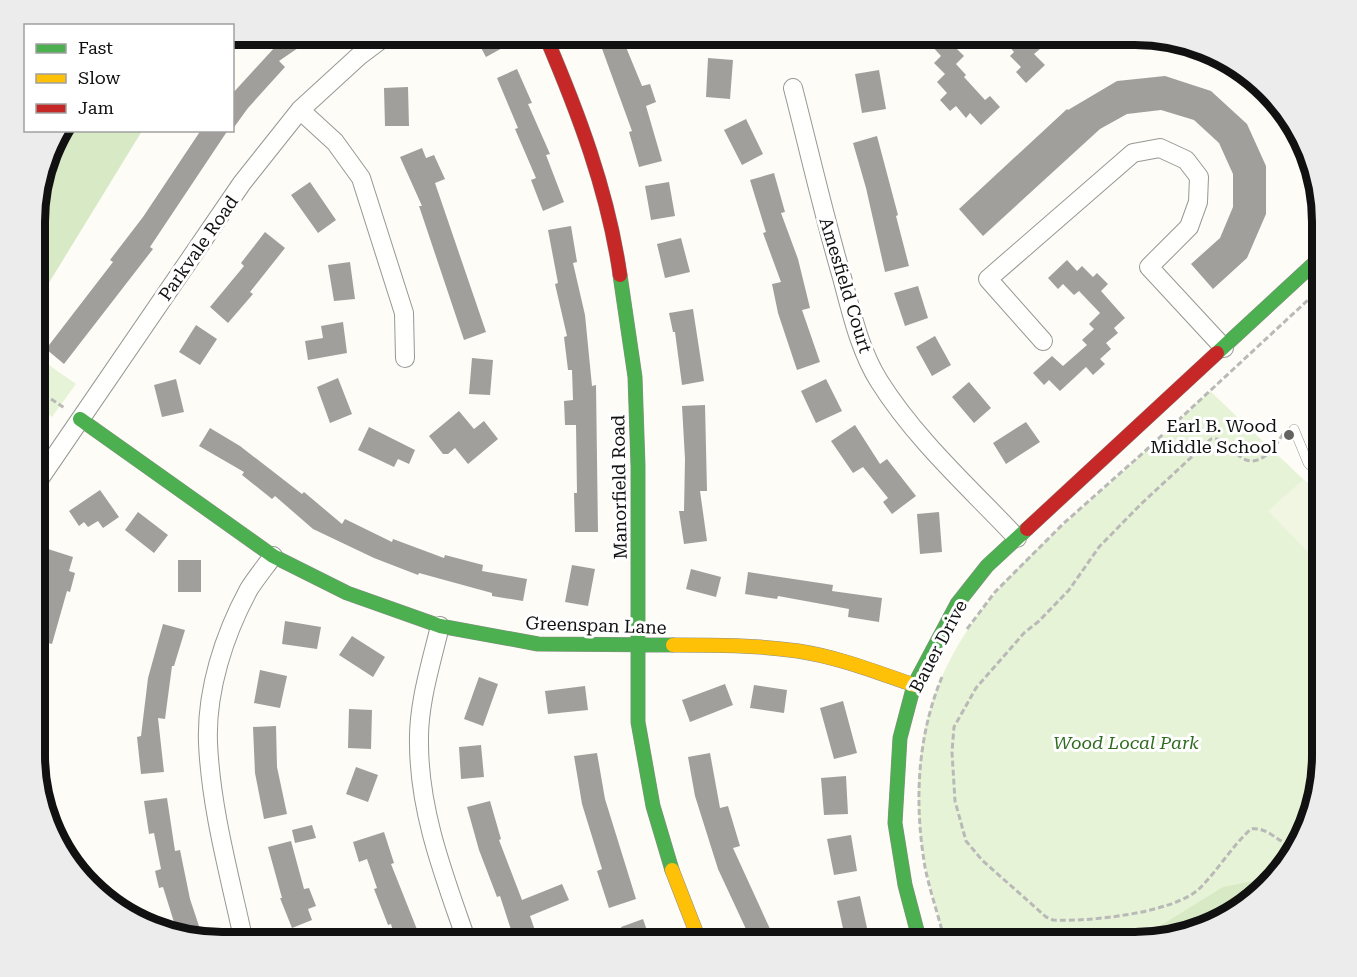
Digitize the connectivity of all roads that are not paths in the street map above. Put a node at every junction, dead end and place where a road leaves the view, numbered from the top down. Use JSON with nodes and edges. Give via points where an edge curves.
{"nodes":[{"id":1,"x":373,"y":45,"type":"edge"},
{"id":2,"x":549,"y":45,"type":"edge"},
{"id":3,"x":793,"y":88,"type":"dead end"},
{"id":4,"x":300,"y":110,"type":"junction"},
{"id":5,"x":1312,"y":265,"type":"edge"},
{"id":6,"x":1043,"y":342,"type":"dead end"},
{"id":7,"x":1224,"y":348,"type":"junction"},
{"id":8,"x":405,"y":358,"type":"dead end"},
{"id":9,"x":80,"y":419,"type":"junction"},
{"id":10,"x":1290,"y":428,"type":"road end"},
{"id":11,"x":1312,"y":467,"type":"edge"},
{"id":12,"x":45,"y":471,"type":"edge"},
{"id":13,"x":1017,"y":538,"type":"junction"},
{"id":14,"x":273,"y":556,"type":"junction"},
{"id":15,"x":440,"y":626,"type":"junction"},
{"id":16,"x":637,"y":646,"type":"junction"},
{"id":17,"x":914,"y":685,"type":"junction"},
{"id":18,"x":242,"y":932,"type":"edge"},
{"id":19,"x":464,"y":932,"type":"edge"},
{"id":20,"x":696,"y":932,"type":"edge"},
{"id":21,"x":917,"y":932,"type":"edge"}],
"edges":[{"from":1,"to":4,"type":"street","name":"Parkvale Road"},
{"from":2,"to":16,"type":"street","name":"Manorfield Road","via":[[574,102],[598,177],[618,262],[634,377],[638,466]]},
{"from":3,"to":13,"type":"street","name":"Amesfield Court","via":[[857,333],[878,379],[921,437]]},
{"from":4,"to":8,"type":"street","via":[[335,142],[361,178],[404,313]]},
{"from":4,"to":9,"type":"street","name":"Parkvale Road","via":[[242,183]]},
{"from":5,"to":7,"type":"street","name":"Bauer Drive"},
{"from":6,"to":7,"type":"street","via":[[988,279],[1133,153],[1160,148],[1186,160],[1199,177],[1198,202],[1190,227],[1149,267]]},
{"from":7,"to":13,"type":"street","name":"Bauer Drive"},
{"from":9,"to":12,"type":"street","name":"Parkvale Road"},
{"from":9,"to":14,"type":"street","name":"Greenspan Lane"},
{"from":10,"to":11,"type":"lane"},
{"from":13,"to":17,"type":"street","name":"Bauer Drive","via":[[987,566],[957,604]]},
{"from":14,"to":15,"type":"street","name":"Greenspan Lane","via":[[346,593]]},
{"from":14,"to":18,"type":"street","via":[[250,588],[224,645],[212,691],[208,742],[214,804]]},
{"from":15,"to":16,"type":"street","name":"Greenspan Lane","via":[[538,644]]},
{"from":15,"to":19,"type":"street","via":[[421,710],[418,743],[422,793],[436,853]]},
{"from":16,"to":17,"type":"street","name":"Greenspan Lane","via":[[729,645],[799,651],[844,661]]},
{"from":16,"to":20,"type":"street","name":"Manorfield Road","via":[[638,722],[653,806],[669,863]]},
{"from":17,"to":21,"type":"street","name":"Bauer Drive","via":[[900,738],[895,823]]}]}
